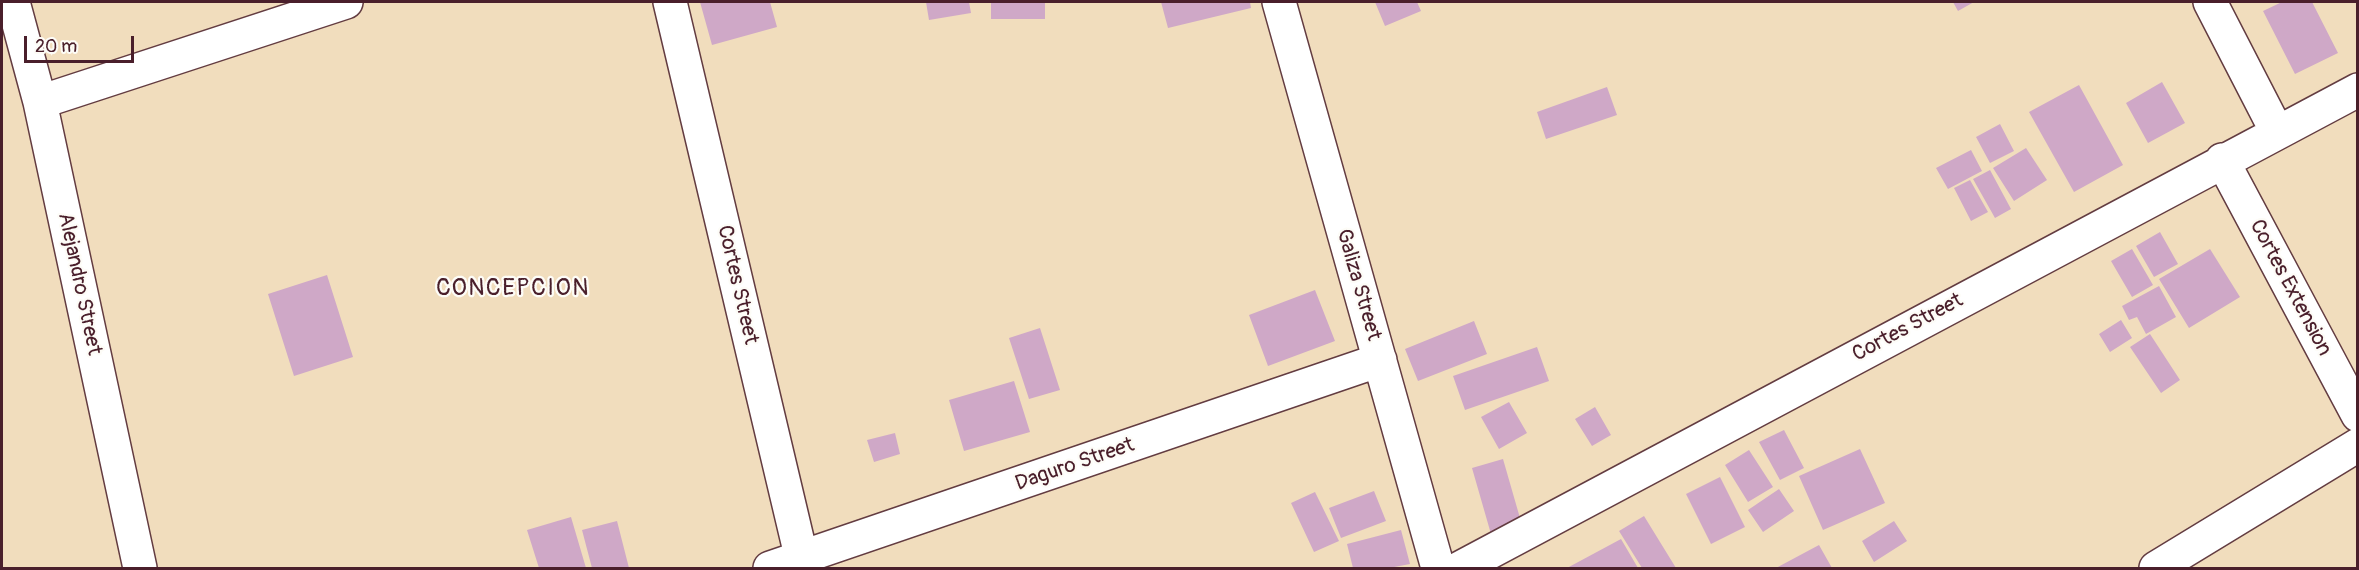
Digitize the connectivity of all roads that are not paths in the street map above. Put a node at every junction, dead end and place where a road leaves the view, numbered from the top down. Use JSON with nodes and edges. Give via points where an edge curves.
{"nodes":[{"id":1,"x":13,"y":2,"type":"edge"},
{"id":2,"x":346,"y":2,"type":"edge"},
{"id":3,"x":670,"y":2,"type":"edge"},
{"id":4,"x":1279,"y":2,"type":"edge"},
{"id":5,"x":2210,"y":2,"type":"edge"},
{"id":6,"x":2358,"y":90,"type":"edge"},
{"id":7,"x":40,"y":102,"type":"junction"},
{"id":8,"x":2277,"y":132,"type":"junction"},
{"id":9,"x":2222,"y":160,"type":"junction"},
{"id":10,"x":1380,"y":360,"type":"junction"},
{"id":11,"x":2358,"y":416,"type":"edge"},
{"id":12,"x":2358,"y":445,"type":"edge"},
{"id":13,"x":803,"y":564,"type":"edge"},
{"id":14,"x":140,"y":568,"type":"edge"},
{"id":15,"x":770,"y":568,"type":"edge"},
{"id":16,"x":1438,"y":568,"type":"edge"},
{"id":17,"x":1460,"y":568,"type":"edge"},
{"id":18,"x":2156,"y":568,"type":"edge"}],
"edges":[{"from":1,"to":7,"type":"street","name":"Alejandro Street"},
{"from":2,"to":7,"type":"street"},
{"from":3,"to":13,"type":"street","name":"Cortes Street"},
{"from":4,"to":10,"type":"street","name":"Galiza Street"},
{"from":5,"to":8,"type":"street"},
{"from":6,"to":8,"type":"street","name":"Cortes Street"},
{"from":7,"to":14,"type":"street","name":"Alejandro Street"},
{"from":8,"to":9,"type":"street","name":"Cortes Street"},
{"from":9,"to":11,"type":"street","name":"Cortes Extension"},
{"from":9,"to":17,"type":"street","name":"Cortes Street"},
{"from":10,"to":13,"type":"street","name":"Daguro Street"},
{"from":10,"to":16,"type":"street","name":"Galiza Street"},
{"from":12,"to":18,"type":"street"},
{"from":13,"to":15,"type":"street","name":"Daguro Street"}]}
